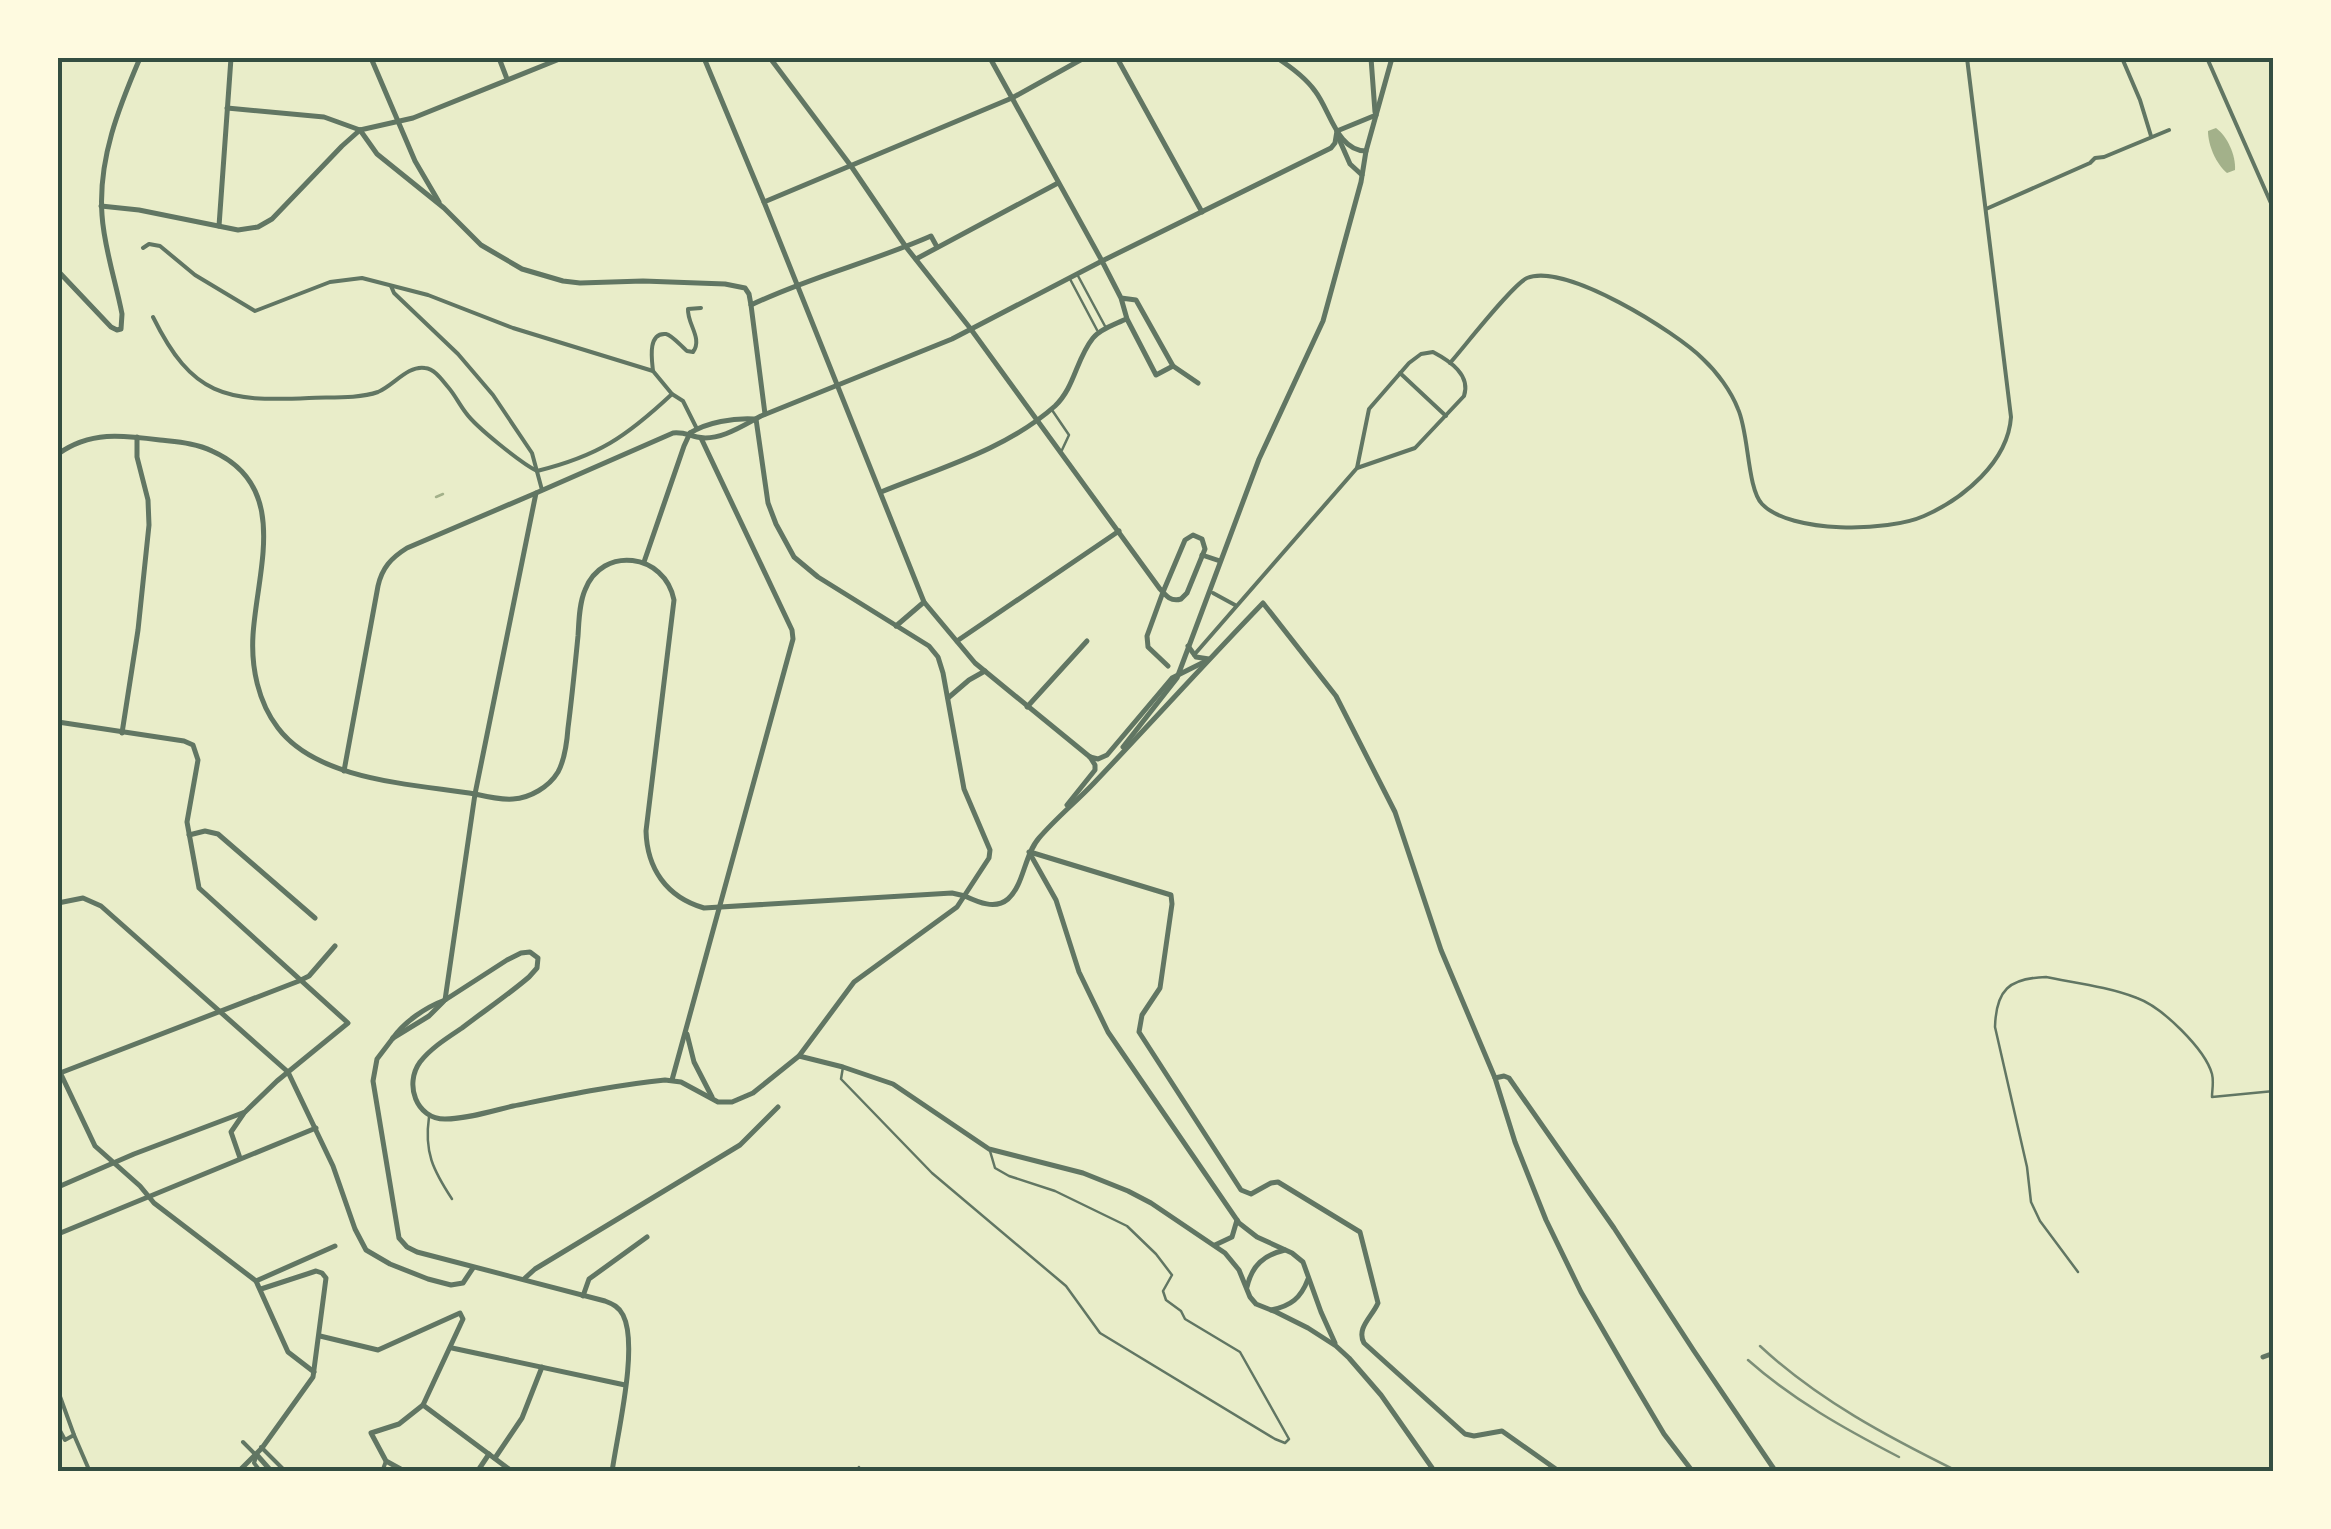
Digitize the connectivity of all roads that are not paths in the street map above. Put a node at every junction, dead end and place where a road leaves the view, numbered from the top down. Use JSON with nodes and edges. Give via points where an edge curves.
{"nodes":[{"id":1,"x":140,"y":58,"type":"edge"},
{"id":2,"x":232,"y":58,"type":"edge"},
{"id":3,"x":370,"y":58,"type":"edge"},
{"id":4,"x":499,"y":58,"type":"edge"},
{"id":5,"x":562,"y":58,"type":"edge"},
{"id":6,"x":704,"y":58,"type":"edge"},
{"id":7,"x":770,"y":58,"type":"edge"},
{"id":8,"x":990,"y":58,"type":"edge"},
{"id":9,"x":1084,"y":58,"type":"edge"},
{"id":10,"x":1116,"y":58,"type":"edge"},
{"id":11,"x":1277,"y":58,"type":"edge"},
{"id":12,"x":1370,"y":58,"type":"edge"},
{"id":13,"x":1392,"y":58,"type":"edge"},
{"id":14,"x":1967,"y":58,"type":"edge"},
{"id":15,"x":2122,"y":58,"type":"edge"},
{"id":16,"x":2207,"y":58,"type":"edge"},
{"id":17,"x":507,"y":79,"type":"junction"},
{"id":18,"x":1012,"y":98,"type":"junction"},
{"id":19,"x":227,"y":108,"type":"junction"},
{"id":20,"x":1376,"y":115,"type":"junction"},
{"id":21,"x":397,"y":122,"type":"junction"},
{"id":22,"x":360,"y":130,"type":"junction"},
{"id":23,"x":2169,"y":130,"type":"dead end"},
{"id":24,"x":1337,"y":131,"type":"junction"},
{"id":25,"x":2151,"y":136,"type":"junction"},
{"id":26,"x":1366,"y":152,"type":"junction"},
{"id":27,"x":851,"y":166,"type":"junction"},
{"id":28,"x":1363,"y":176,"type":"junction"},
{"id":29,"x":1058,"y":183,"type":"junction"},
{"id":30,"x":764,"y":202,"type":"junction"},
{"id":31,"x":102,"y":206,"type":"junction"},
{"id":32,"x":444,"y":208,"type":"junction"},
{"id":33,"x":1986,"y":209,"type":"junction"},
{"id":34,"x":2274,"y":210,"type":"edge"},
{"id":35,"x":1202,"y":212,"type":"junction"},
{"id":36,"x":219,"y":226,"type":"junction"},
{"id":37,"x":906,"y":247,"type":"junction"},
{"id":38,"x":937,"y":247,"type":"junction"},
{"id":39,"x":142,"y":248,"type":"dead end"},
{"id":40,"x":916,"y":259,"type":"junction"},
{"id":41,"x":1102,"y":262,"type":"junction"},
{"id":42,"x":58,"y":271,"type":"edge"},
{"id":43,"x":1078,"y":274,"type":"junction"},
{"id":44,"x":1069,"y":278,"type":"junction"},
{"id":45,"x":798,"y":284,"type":"junction"},
{"id":46,"x":391,"y":286,"type":"junction"},
{"id":47,"x":1122,"y":298,"type":"junction"},
{"id":48,"x":751,"y":305,"type":"junction"},
{"id":49,"x":701,"y":308,"type":"dead end"},
{"id":50,"x":153,"y":317,"type":"dead end"},
{"id":51,"x":1127,"y":319,"type":"junction"},
{"id":52,"x":970,"y":328,"type":"junction"},
{"id":53,"x":1107,"y":329,"type":"junction"},
{"id":54,"x":1098,"y":334,"type":"junction"},
{"id":55,"x":1450,"y":362,"type":"junction"},
{"id":56,"x":1173,"y":366,"type":"junction"},
{"id":57,"x":653,"y":371,"type":"junction"},
{"id":58,"x":1400,"y":373,"type":"junction"},
{"id":59,"x":836,"y":384,"type":"junction"},
{"id":60,"x":1198,"y":384,"type":"dead end"},
{"id":61,"x":672,"y":394,"type":"junction"},
{"id":62,"x":1051,"y":409,"type":"junction"},
{"id":63,"x":765,"y":414,"type":"junction"},
{"id":64,"x":1446,"y":416,"type":"junction"},
{"id":65,"x":756,"y":419,"type":"junction"},
{"id":66,"x":1036,"y":420,"type":"junction"},
{"id":67,"x":697,"y":429,"type":"junction"},
{"id":68,"x":690,"y":434,"type":"junction"},
{"id":69,"x":137,"y":437,"type":"junction"},
{"id":70,"x":701,"y":438,"type":"junction"},
{"id":71,"x":1060,"y":452,"type":"junction"},
{"id":72,"x":58,"y":454,"type":"edge"},
{"id":73,"x":1357,"y":468,"type":"junction"},
{"id":74,"x":537,"y":472,"type":"junction"},
{"id":75,"x":539,"y":491,"type":"junction"},
{"id":76,"x":881,"y":492,"type":"junction"},
{"id":77,"x":1119,"y":531,"type":"junction"},
{"id":78,"x":1202,"y":555,"type":"junction"},
{"id":79,"x":1220,"y":561,"type":"junction"},
{"id":80,"x":644,"y":563,"type":"junction"},
{"id":81,"x":1163,"y":592,"type":"junction"},
{"id":82,"x":1213,"y":593,"type":"dead end"},
{"id":83,"x":924,"y":602,"type":"junction"},
{"id":84,"x":1237,"y":606,"type":"junction"},
{"id":85,"x":896,"y":626,"type":"junction"},
{"id":86,"x":1087,"y":641,"type":"dead end"},
{"id":87,"x":957,"y":642,"type":"junction"},
{"id":88,"x":1188,"y":646,"type":"junction"},
{"id":89,"x":1194,"y":656,"type":"junction"},
{"id":90,"x":1208,"y":659,"type":"junction"},
{"id":91,"x":1168,"y":666,"type":"dead end"},
{"id":92,"x":984,"y":672,"type":"junction"},
{"id":93,"x":1178,"y":674,"type":"junction"},
{"id":94,"x":948,"y":698,"type":"junction"},
{"id":95,"x":1027,"y":706,"type":"junction"},
{"id":96,"x":58,"y":722,"type":"edge"},
{"id":97,"x":122,"y":732,"type":"junction"},
{"id":98,"x":1120,"y":754,"type":"junction"},
{"id":99,"x":1090,"y":757,"type":"junction"},
{"id":100,"x":344,"y":771,"type":"junction"},
{"id":101,"x":476,"y":794,"type":"junction"},
{"id":102,"x":1060,"y":816,"type":"junction"},
{"id":103,"x":189,"y":835,"type":"junction"},
{"id":104,"x":1029,"y":852,"type":"junction"},
{"id":105,"x":964,"y":896,"type":"junction"},
{"id":106,"x":58,"y":902,"type":"edge"},
{"id":107,"x":722,"y":906,"type":"junction"},
{"id":108,"x":315,"y":918,"type":"dead end"},
{"id":109,"x":335,"y":946,"type":"dead end"},
{"id":110,"x":299,"y":981,"type":"junction"},
{"id":111,"x":445,"y":1000,"type":"junction"},
{"id":112,"x":221,"y":1011,"type":"junction"},
{"id":113,"x":687,"y":1032,"type":"junction"},
{"id":114,"x":800,"y":1056,"type":"junction"},
{"id":115,"x":844,"y":1067,"type":"junction"},
{"id":116,"x":59,"y":1070,"type":"edge"},
{"id":117,"x":288,"y":1072,"type":"junction"},
{"id":118,"x":1495,"y":1078,"type":"junction"},
{"id":119,"x":672,"y":1080,"type":"junction"},
{"id":120,"x":2274,"y":1091,"type":"edge"},
{"id":121,"x":714,"y":1100,"type":"junction"},
{"id":122,"x":778,"y":1107,"type":"dead end"},
{"id":123,"x":245,"y":1112,"type":"junction"},
{"id":124,"x":429,"y":1116,"type":"junction"},
{"id":125,"x":316,"y":1128,"type":"junction"},
{"id":126,"x":990,"y":1150,"type":"junction"},
{"id":127,"x":240,"y":1158,"type":"junction"},
{"id":128,"x":114,"y":1164,"type":"junction"},
{"id":129,"x":58,"y":1188,"type":"edge"},
{"id":130,"x":148,"y":1196,"type":"junction"},
{"id":131,"x":452,"y":1200,"type":"dead end"},
{"id":132,"x":1237,"y":1220,"type":"junction"},
{"id":133,"x":58,"y":1234,"type":"edge"},
{"id":134,"x":647,"y":1237,"type":"dead end"},
{"id":135,"x":1216,"y":1245,"type":"junction"},
{"id":136,"x":335,"y":1246,"type":"dead end"},
{"id":137,"x":1285,"y":1250,"type":"junction"},
{"id":138,"x":473,"y":1268,"type":"junction"},
{"id":139,"x":2078,"y":1272,"type":"dead end"},
{"id":140,"x":1308,"y":1278,"type":"junction"},
{"id":141,"x":524,"y":1279,"type":"junction"},
{"id":142,"x":256,"y":1282,"type":"junction"},
{"id":143,"x":1246,"y":1287,"type":"junction"},
{"id":144,"x":261,"y":1289,"type":"junction"},
{"id":145,"x":583,"y":1296,"type":"junction"},
{"id":146,"x":1271,"y":1310,"type":"junction"},
{"id":147,"x":320,"y":1336,"type":"junction"},
{"id":148,"x":1336,"y":1346,"type":"junction"},
{"id":149,"x":450,"y":1348,"type":"junction"},
{"id":150,"x":2274,"y":1353,"type":"edge"},
{"id":151,"x":2263,"y":1357,"type":"dead end"},
{"id":152,"x":542,"y":1368,"type":"junction"},
{"id":153,"x":314,"y":1372,"type":"junction"},
{"id":154,"x":624,"y":1386,"type":"junction"},
{"id":155,"x":58,"y":1392,"type":"edge"},
{"id":156,"x":422,"y":1405,"type":"junction"},
{"id":157,"x":58,"y":1426,"type":"edge"},
{"id":158,"x":74,"y":1435,"type":"junction"},
{"id":159,"x":65,"y":1440,"type":"junction"},
{"id":160,"x":244,"y":1442,"type":"dead end"},
{"id":161,"x":58,"y":1444,"type":"edge"},
{"id":162,"x":262,"y":1448,"type":"junction"},
{"id":163,"x":256,"y":1455,"type":"junction"},
{"id":164,"x":492,"y":1456,"type":"junction"},
{"id":165,"x":386,"y":1461,"type":"junction"},
{"id":166,"x":509,"y":1470,"type":"edge"},
{"id":167,"x":90,"y":1472,"type":"edge"},
{"id":168,"x":238,"y":1472,"type":"edge"},
{"id":169,"x":261,"y":1472,"type":"edge"},
{"id":170,"x":272,"y":1472,"type":"edge"},
{"id":171,"x":286,"y":1472,"type":"edge"},
{"id":172,"x":382,"y":1472,"type":"edge"},
{"id":173,"x":406,"y":1472,"type":"edge"},
{"id":174,"x":478,"y":1472,"type":"edge"},
{"id":175,"x":612,"y":1472,"type":"edge"},
{"id":176,"x":1435,"y":1472,"type":"edge"},
{"id":177,"x":1560,"y":1472,"type":"edge"},
{"id":178,"x":1694,"y":1472,"type":"edge"},
{"id":179,"x":1776,"y":1472,"type":"edge"}],
"edges":[{"from":1,"to":31,"type":"street","via":[[110,136]]},
{"from":2,"to":19,"type":"street"},
{"from":3,"to":21,"type":"street"},
{"from":4,"to":17,"type":"street"},
{"from":5,"to":17,"type":"street"},
{"from":6,"to":30,"type":"street"},
{"from":7,"to":27,"type":"street"},
{"from":8,"to":18,"type":"street"},
{"from":9,"to":18,"type":"street"},
{"from":10,"to":35,"type":"street"},
{"from":11,"to":24,"type":"street","via":[[1313,88]]},
{"from":12,"to":20,"type":"street"},
{"from":13,"to":20,"type":"street"},
{"from":14,"to":33,"type":"street"},
{"from":15,"to":25,"type":"street"},
{"from":16,"to":34,"type":"street"},
{"from":17,"to":21,"type":"street"},
{"from":18,"to":27,"type":"street"},
{"from":18,"to":29,"type":"street"},
{"from":19,"to":22,"type":"street","via":[[324,118]]},
{"from":19,"to":36,"type":"street"},
{"from":20,"to":24,"type":"street"},
{"from":20,"to":26,"type":"street"},
{"from":21,"to":22,"type":"street"},
{"from":21,"to":32,"type":"street"},
{"from":22,"to":32,"type":"street","via":[[377,154]]},
{"from":22,"to":36,"type":"street","via":[[265,224],[245,230]]},
{"from":23,"to":25,"type":"street"},
{"from":24,"to":26,"type":"street","via":[[1353,150]]},
{"from":24,"to":28,"type":"street","via":[[1350,164]]},
{"from":24,"to":35,"type":"street","via":[[1331,148]]},
{"from":25,"to":33,"type":"street"},
{"from":26,"to":28,"type":"street"},
{"from":27,"to":30,"type":"street"},
{"from":27,"to":37,"type":"street"},
{"from":28,"to":79,"type":"street","via":[[1323,321]]},
{"from":29,"to":38,"type":"street"},
{"from":29,"to":41,"type":"street"},
{"from":30,"to":45,"type":"street"},
{"from":31,"to":36,"type":"street"},
{"from":31,"to":42,"type":"street","via":[[121,329],[110,327]]},
{"from":32,"to":48,"type":"street","via":[[488,250],[536,273],[580,283],[738,285]]},
{"from":33,"to":55,"type":"street","via":[[2010,432],[1976,480],[1921,517],[1851,527],[1778,515],[1755,493],[1740,411],[1703,358],[1636,312],[1572,282],[1546,275],[1521,282]]},
{"from":35,"to":41,"type":"street"},
{"from":37,"to":38,"type":"street","via":[[931,236]]},
{"from":37,"to":40,"type":"street"},
{"from":37,"to":45,"type":"street"},
{"from":38,"to":40,"type":"street"},
{"from":39,"to":46,"type":"street","via":[[160,246],[254,311],[346,278]]},
{"from":40,"to":52,"type":"street"},
{"from":41,"to":43,"type":"street"},
{"from":41,"to":47,"type":"street"},
{"from":43,"to":44,"type":"street"},
{"from":43,"to":53,"type":"lane"},
{"from":44,"to":52,"type":"street"},
{"from":44,"to":54,"type":"lane"},
{"from":45,"to":48,"type":"street"},
{"from":45,"to":59,"type":"street"},
{"from":46,"to":57,"type":"street"},
{"from":46,"to":74,"type":"street","via":[[493,395],[532,453]]},
{"from":47,"to":51,"type":"street"},
{"from":47,"to":56,"type":"street","via":[[1136,300]]},
{"from":48,"to":63,"type":"street"},
{"from":49,"to":57,"type":"street","via":[[688,308],[698,342],[693,352],[670,335],[659,336],[650,353]]},
{"from":50,"to":74,"type":"street","via":[[179,362],[216,391],[238,398],[375,393],[428,368],[468,416]]},
{"from":51,"to":53,"type":"street"},
{"from":51,"to":56,"type":"street","via":[[1156,374]]},
{"from":52,"to":59,"type":"street"},
{"from":52,"to":66,"type":"street"},
{"from":53,"to":54,"type":"street"},
{"from":54,"to":62,"type":"street"},
{"from":55,"to":58,"type":"street","via":[[1427,352]]},
{"from":55,"to":64,"type":"street","via":[[1466,388]]},
{"from":56,"to":60,"type":"street"},
{"from":57,"to":61,"type":"street"},
{"from":58,"to":64,"type":"street"},
{"from":58,"to":73,"type":"street","via":[[1369,409]]},
{"from":59,"to":63,"type":"street"},
{"from":59,"to":76,"type":"street"},
{"from":61,"to":67,"type":"street"},
{"from":61,"to":74,"type":"street","via":[[620,439]]},
{"from":62,"to":66,"type":"street"},
{"from":62,"to":71,"type":"lane","via":[[1069,435]]},
{"from":63,"to":65,"type":"street"},
{"from":64,"to":73,"type":"street","via":[[1415,448]]},
{"from":65,"to":67,"type":"street"},
{"from":65,"to":70,"type":"street"},
{"from":65,"to":85,"type":"street","via":[[768,503],[787,546],[808,569]]},
{"from":66,"to":71,"type":"street"},
{"from":66,"to":76,"type":"street","via":[[984,451]]},
{"from":67,"to":68,"type":"street"},
{"from":68,"to":70,"type":"street"},
{"from":68,"to":75,"type":"street","via":[[666,436]]},
{"from":68,"to":80,"type":"street"},
{"from":69,"to":72,"type":"street","via":[[97,436]]},
{"from":69,"to":97,"type":"street","via":[[149,525]]},
{"from":69,"to":100,"type":"street","via":[[212,450],[253,488],[264,524],[252,638],[259,690],[292,744]]},
{"from":70,"to":107,"type":"street","via":[[792,630]]},
{"from":71,"to":77,"type":"street"},
{"from":73,"to":84,"type":"street"},
{"from":74,"to":75,"type":"street"},
{"from":75,"to":100,"type":"street","via":[[388,562]]},
{"from":75,"to":101,"type":"street"},
{"from":76,"to":83,"type":"street"},
{"from":77,"to":81,"type":"street"},
{"from":77,"to":87,"type":"street"},
{"from":78,"to":79,"type":"street"},
{"from":78,"to":81,"type":"street","via":[[1184,597],[1174,600]]},
{"from":78,"to":81,"type":"street","via":[[1201,538],[1186,538]]},
{"from":79,"to":88,"type":"street"},
{"from":80,"to":101,"type":"street","via":[[608,565],[585,590],[564,754],[555,777],[520,798]]},
{"from":80,"to":107,"type":"street","via":[[664,576],[674,600],[648,854],[673,892],[698,906]]},
{"from":81,"to":91,"type":"street","via":[[1146,642]]},
{"from":82,"to":84,"type":"street"},
{"from":83,"to":85,"type":"street"},
{"from":83,"to":87,"type":"street"},
{"from":84,"to":89,"type":"street"},
{"from":85,"to":94,"type":"street","via":[[936,652]]},
{"from":86,"to":95,"type":"street"},
{"from":87,"to":92,"type":"street"},
{"from":88,"to":89,"type":"street"},
{"from":88,"to":93,"type":"street"},
{"from":89,"to":90,"type":"street"},
{"from":90,"to":93,"type":"street"},
{"from":90,"to":98,"type":"street"},
{"from":90,"to":118,"type":"street","via":[[1264,603],[1340,703],[1395,812],[1441,950]]},
{"from":92,"to":94,"type":"street"},
{"from":92,"to":95,"type":"street"},
{"from":93,"to":98,"type":"street"},
{"from":93,"to":99,"type":"street","via":[[1107,755]]},
{"from":94,"to":105,"type":"street","via":[[964,789],[990,855]]},
{"from":95,"to":99,"type":"street"},
{"from":96,"to":97,"type":"street"},
{"from":97,"to":103,"type":"street","via":[[195,747]]},
{"from":98,"to":102,"type":"street"},
{"from":99,"to":102,"type":"street","via":[[1094,770]]},
{"from":100,"to":101,"type":"street"},
{"from":101,"to":111,"type":"street"},
{"from":102,"to":104,"type":"street"},
{"from":103,"to":108,"type":"street","via":[[218,834]]},
{"from":103,"to":110,"type":"street","via":[[200,888]]},
{"from":104,"to":105,"type":"street","via":[[1011,896],[1000,904]]},
{"from":104,"to":132,"type":"street","via":[[1056,900],[1104,1025]]},
{"from":104,"to":177,"type":"street","via":[[1171,895],[1160,988],[1139,1032],[1242,1190],[1250,1194],[1276,1181],[1360,1232],[1378,1304],[1362,1329],[1364,1343],[1465,1434],[1502,1431]]},
{"from":105,"to":107,"type":"street"},
{"from":105,"to":114,"type":"street","via":[[854,982]]},
{"from":106,"to":112,"type":"street","via":[[82,898],[98,904]]},
{"from":107,"to":113,"type":"street"},
{"from":109,"to":110,"type":"street"},
{"from":110,"to":112,"type":"street"},
{"from":110,"to":117,"type":"street","via":[[348,1022]]},
{"from":111,"to":124,"type":"street","via":[[516,955],[538,958],[529,976],[418,1064],[413,1089]]},
{"from":111,"to":138,"type":"street","via":[[393,1038],[377,1059],[373,1082],[398,1234],[414,1251]]},
{"from":112,"to":116,"type":"street"},
{"from":112,"to":117,"type":"street"},
{"from":113,"to":119,"type":"street"},
{"from":113,"to":121,"type":"street","via":[[697,1071]]},
{"from":114,"to":115,"type":"street"},
{"from":114,"to":121,"type":"street","via":[[748,1096]]},
{"from":115,"to":126,"type":"street","via":[[894,1084]]},
{"from":115,"to":126,"type":"lane","via":[[840,1079],[932,1173],[1066,1286],[1100,1333],[1275,1440],[1290,1438],[1240,1352],[1166,1300],[1163,1291],[1172,1275],[1127,1226],[1009,1176],[995,1168]]},
{"from":116,"to":128,"type":"street","via":[[96,1146]]},
{"from":117,"to":123,"type":"street"},
{"from":117,"to":125,"type":"street"},
{"from":118,"to":178,"type":"street","via":[[1527,1174],[1581,1292],[1664,1434]]},
{"from":118,"to":179,"type":"street","via":[[1510,1078]]},
{"from":119,"to":121,"type":"street"},
{"from":119,"to":124,"type":"street","via":[[459,1117]]},
{"from":120,"to":139,"type":"lane","via":[[2212,1097],[2212,1073],[2200,1052],[2138,998],[2046,977],[2000,995],[1995,1027],[2031,1202]]},
{"from":122,"to":141,"type":"street","via":[[740,1145]]},
{"from":123,"to":127,"type":"street","via":[[230,1132]]},
{"from":123,"to":128,"type":"street"},
{"from":124,"to":131,"type":"lane","via":[[426,1148]]},
{"from":125,"to":127,"type":"street"},
{"from":125,"to":138,"type":"street","via":[[369,1253],[451,1284],[463,1283]]},
{"from":126,"to":135,"type":"street","via":[[1128,1190]]},
{"from":127,"to":130,"type":"street"},
{"from":128,"to":129,"type":"street"},
{"from":128,"to":130,"type":"street"},
{"from":130,"to":133,"type":"street"},
{"from":130,"to":142,"type":"street"},
{"from":132,"to":135,"type":"street","via":[[1232,1237]]},
{"from":132,"to":137,"type":"street"},
{"from":134,"to":145,"type":"street","via":[[590,1279]]},
{"from":135,"to":143,"type":"street"},
{"from":136,"to":142,"type":"street"},
{"from":137,"to":140,"type":"street","via":[[1301,1260]]},
{"from":137,"to":143,"type":"street","via":[[1260,1261]]},
{"from":138,"to":141,"type":"street"},
{"from":140,"to":146,"type":"street","via":[[1296,1301]]},
{"from":140,"to":148,"type":"street"},
{"from":141,"to":145,"type":"street"},
{"from":142,"to":144,"type":"street"},
{"from":143,"to":146,"type":"street","via":[[1256,1304]]},
{"from":144,"to":147,"type":"street","via":[[324,1274]]},
{"from":144,"to":153,"type":"street","via":[[288,1352]]},
{"from":145,"to":154,"type":"street","via":[[622,1314],[629,1347]]},
{"from":146,"to":148,"type":"street"},
{"from":147,"to":149,"type":"street","via":[[378,1350],[460,1313]]},
{"from":147,"to":153,"type":"street"},
{"from":148,"to":176,"type":"street","via":[[1381,1395]]},
{"from":149,"to":152,"type":"street"},
{"from":149,"to":156,"type":"street"},
{"from":150,"to":151,"type":"street"},
{"from":152,"to":154,"type":"street"},
{"from":152,"to":164,"type":"street","via":[[522,1418]]},
{"from":153,"to":162,"type":"street"},
{"from":154,"to":175,"type":"street"},
{"from":155,"to":158,"type":"street"},
{"from":156,"to":164,"type":"street"},
{"from":156,"to":165,"type":"street","via":[[400,1424],[371,1433]]},
{"from":157,"to":159,"type":"street"},
{"from":158,"to":159,"type":"street"},
{"from":158,"to":167,"type":"street"},
{"from":159,"to":161,"type":"street"},
{"from":160,"to":163,"type":"street"},
{"from":162,"to":163,"type":"street"},
{"from":162,"to":171,"type":"street"},
{"from":163,"to":168,"type":"street"},
{"from":163,"to":169,"type":"street"},
{"from":163,"to":170,"type":"street"},
{"from":164,"to":166,"type":"street"},
{"from":164,"to":174,"type":"street"},
{"from":165,"to":172,"type":"street"},
{"from":165,"to":173,"type":"street"}]}
